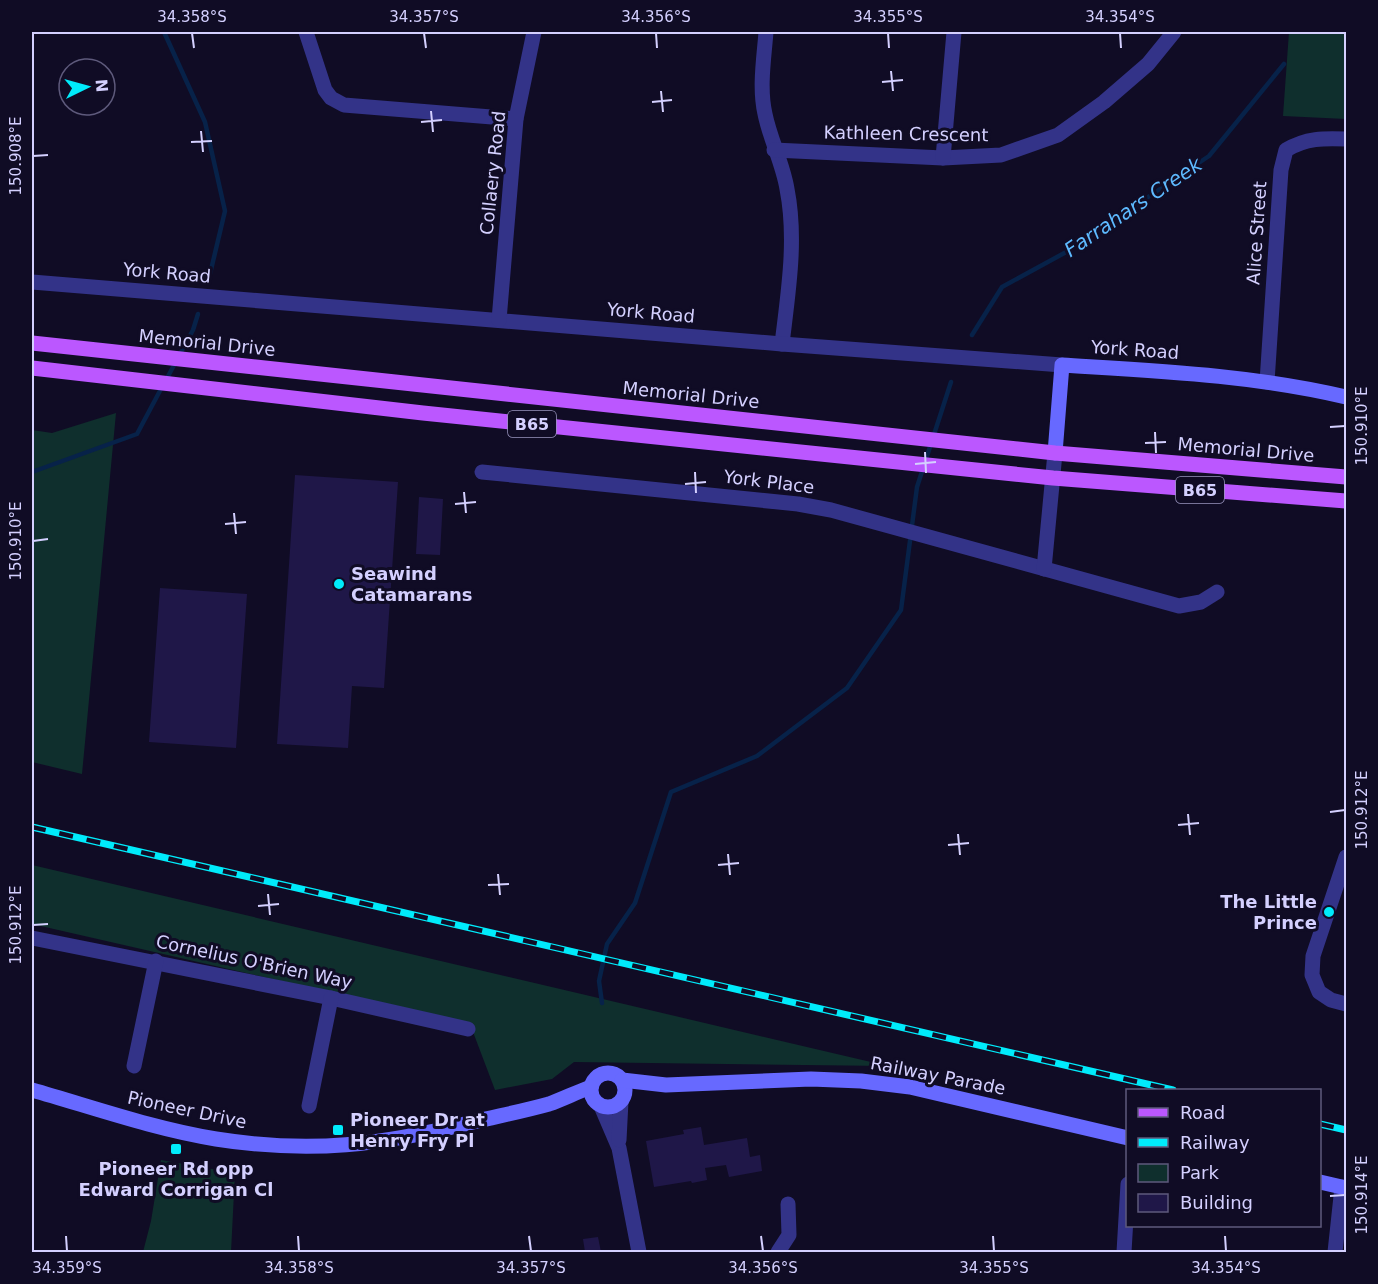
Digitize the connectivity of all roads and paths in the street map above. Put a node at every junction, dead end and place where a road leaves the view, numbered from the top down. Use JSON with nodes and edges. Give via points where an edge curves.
{"nodes":[{"id":1,"x":306,"y":32,"type":"edge"},
{"id":2,"x":534,"y":32,"type":"edge"},
{"id":3,"x":766,"y":32,"type":"edge"},
{"id":4,"x":954,"y":32,"type":"edge"},
{"id":5,"x":1174,"y":32,"type":"edge"},
{"id":6,"x":516,"y":119,"type":"junction"},
{"id":7,"x":1347,"y":139,"type":"edge"},
{"id":8,"x":774,"y":150,"type":"junction"},
{"id":9,"x":943,"y":158,"type":"junction"},
{"id":10,"x":32,"y":282,"type":"edge"},
{"id":11,"x":499,"y":320,"type":"junction"},
{"id":12,"x":32,"y":343,"type":"edge"},
{"id":13,"x":782,"y":344,"type":"junction"},
{"id":14,"x":1062,"y":365,"type":"junction"},
{"id":15,"x":32,"y":368,"type":"edge"},
{"id":16,"x":1267,"y":382,"type":"junction"},
{"id":17,"x":1347,"y":398,"type":"edge"},
{"id":18,"x":1055,"y":453,"type":"junction"},
{"id":19,"x":482,"y":472,"type":"dead end"},
{"id":20,"x":1347,"y":477,"type":"edge"},
{"id":21,"x":1053,"y":478,"type":"junction"},
{"id":22,"x":1347,"y":501,"type":"edge"},
{"id":23,"x":1044,"y":569,"type":"junction"},
{"id":24,"x":1217,"y":592,"type":"dead end"},
{"id":25,"x":1347,"y":857,"type":"edge"},
{"id":26,"x":32,"y":938,"type":"edge"},
{"id":27,"x":156,"y":962,"type":"junction"},
{"id":28,"x":331,"y":998,"type":"junction"},
{"id":29,"x":1347,"y":1004,"type":"edge"},
{"id":30,"x":468,"y":1029,"type":"dead end"},
{"id":31,"x":134,"y":1066,"type":"dead end"},
{"id":32,"x":622,"y":1080,"type":"junction"},
{"id":33,"x":666,"y":1085,"type":"junction"},
{"id":34,"x":591,"y":1087,"type":"junction"},
{"id":35,"x":32,"y":1090,"type":"edge"},
{"id":36,"x":622,"y":1099,"type":"junction"},
{"id":37,"x":549,"y":1103,"type":"junction"},
{"id":38,"x":598,"y":1104,"type":"junction"},
{"id":39,"x":309,"y":1106,"type":"dead end"},
{"id":40,"x":1126,"y":1138,"type":"edge"},
{"id":41,"x":619,"y":1148,"type":"junction"},
{"id":42,"x":1321,"y":1182,"type":"edge"},
{"id":43,"x":1344,"y":1188,"type":"edge"},
{"id":44,"x":788,"y":1204,"type":"dead end"},
{"id":45,"x":1126,"y":1218,"type":"edge"},
{"id":46,"x":639,"y":1252,"type":"edge"},
{"id":47,"x":778,"y":1252,"type":"edge"},
{"id":48,"x":1124,"y":1252,"type":"edge"},
{"id":49,"x":1335,"y":1252,"type":"edge"}],
"edges":[{"from":1,"to":6,"type":"street","via":[[325,90],[344,105]]},
{"from":2,"to":6,"type":"street","name":"Collaery Road"},
{"from":3,"to":8,"type":"street","via":[[764,111]]},
{"from":4,"to":9,"type":"street"},
{"from":5,"to":9,"type":"street","name":"Kathleen Crescent","via":[[1148,64],[1058,135],[1001,155]]},
{"from":6,"to":11,"type":"street","name":"Collaery Road"},
{"from":7,"to":16,"type":"street","name":"Alice Street","via":[[1320,138],[1286,150],[1281,170]]},
{"from":8,"to":9,"type":"street","name":"Kathleen Crescent"},
{"from":8,"to":13,"type":"street","via":[[787,187],[792,231]]},
{"from":10,"to":11,"type":"street","name":"York Road"},
{"from":11,"to":13,"type":"street","name":"York Road"},
{"from":12,"to":18,"type":"main road","name":"Memorial Drive","number":"B65"},
{"from":13,"to":14,"type":"street","name":"York Road"},
{"from":14,"to":16,"type":"main road","name":"York Road"},
{"from":14,"to":18,"type":"main road"},
{"from":15,"to":21,"type":"main road","number":"B65"},
{"from":16,"to":17,"type":"main road","name":"York Road"},
{"from":18,"to":20,"type":"main road","name":"Memorial Drive","number":"B65"},
{"from":18,"to":21,"type":"street"},
{"from":19,"to":23,"type":"street","name":"York Place","via":[[798,504]]},
{"from":21,"to":22,"type":"main road","number":"B65"},
{"from":21,"to":23,"type":"street"},
{"from":23,"to":24,"type":"street","name":"York Place","via":[[1179,606],[1201,602]]},
{"from":25,"to":29,"type":"street","via":[[1313,957],[1312,975],[1319,992]]},
{"from":26,"to":27,"type":"street","name":"Cornelius O'Brien Way"},
{"from":27,"to":28,"type":"street","name":"Cornelius O'Brien Way"},
{"from":27,"to":31,"type":"street"},
{"from":28,"to":30,"type":"street","name":"Cornelius O'Brien Way"},
{"from":28,"to":39,"type":"street"},
{"from":32,"to":33,"type":"main road"},
{"from":32,"to":34,"type":"main road","via":[[604,1073],[594,1079]]},
{"from":32,"to":36,"type":"main road"},
{"from":33,"to":36,"type":"main road"},
{"from":33,"to":40,"type":"main road","name":"Railway Parade","via":[[861,1080],[910,1087]]},
{"from":34,"to":37,"type":"main road","name":"Pioneer Drive"},
{"from":34,"to":38,"type":"main road","via":[[592,1098]]},
{"from":35,"to":37,"type":"main road","name":"Pioneer Drive","via":[[184,1133],[283,1147],[388,1141]]},
{"from":36,"to":38,"type":"main road","via":[[611,1107]]},
{"from":36,"to":41,"type":"street"},
{"from":37,"to":38,"type":"main road","name":"Pioneer Drive"},
{"from":38,"to":41,"type":"street"},
{"from":41,"to":46,"type":"street"},
{"from":42,"to":43,"type":"main road"},
{"from":43,"to":49,"type":"street"},
{"from":44,"to":47,"type":"street","via":[[789,1235]]},
{"from":45,"to":48,"type":"street"}]}
